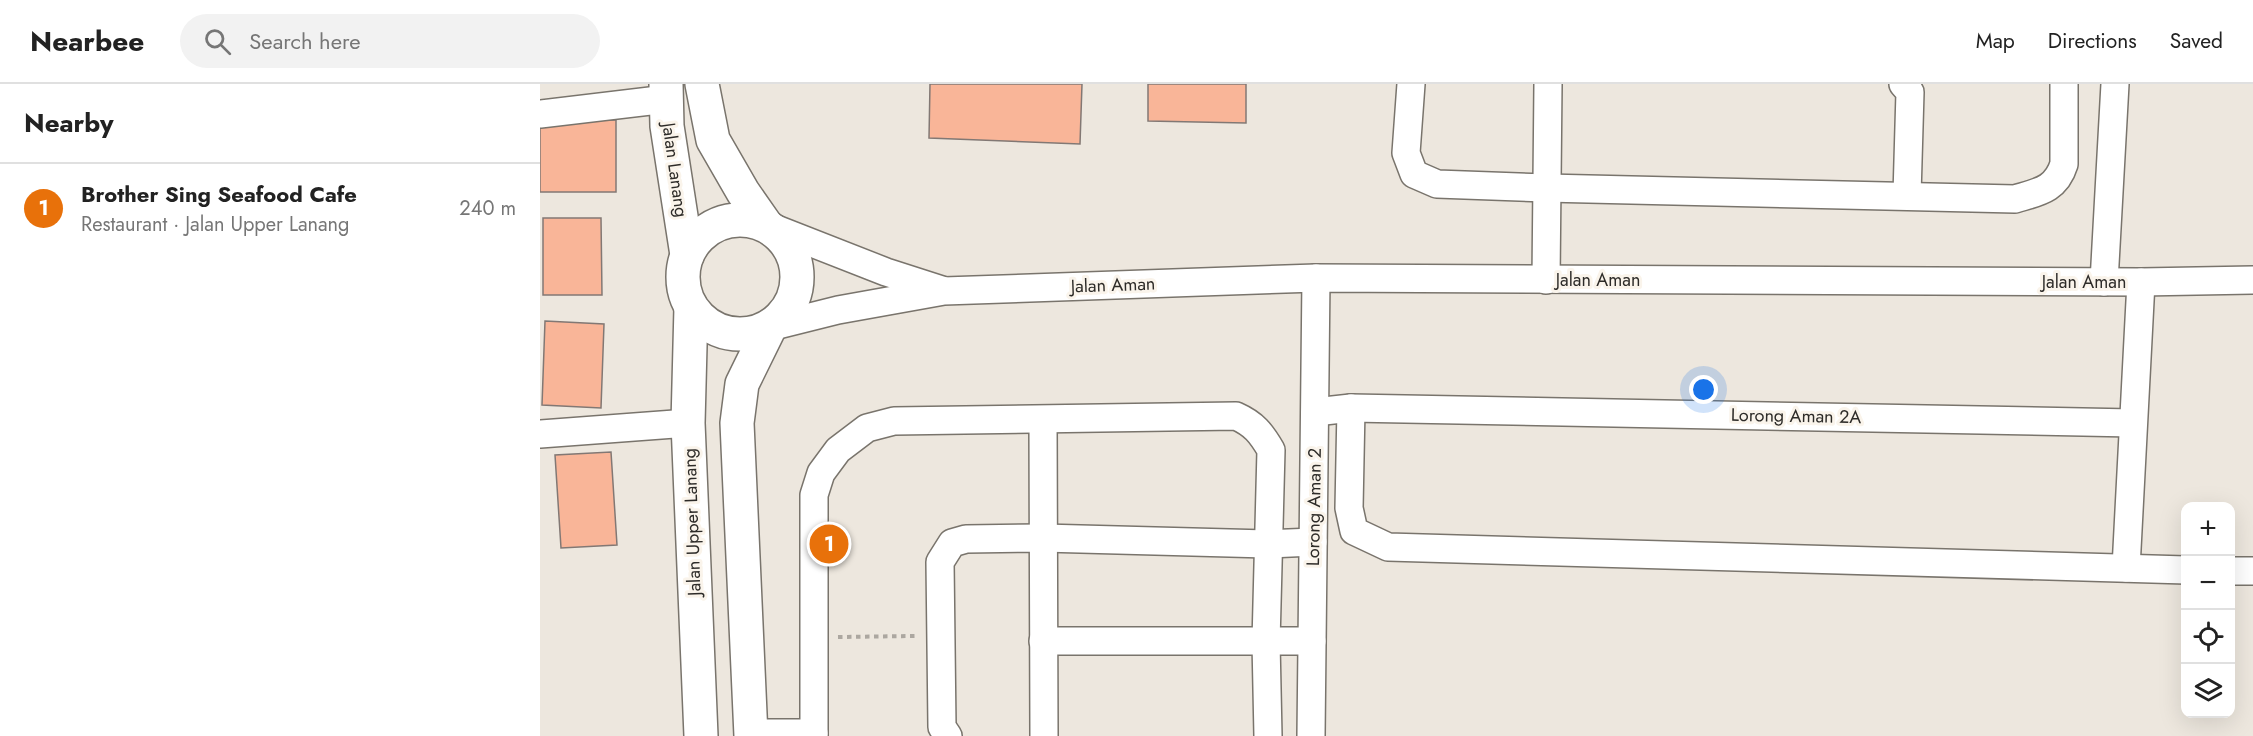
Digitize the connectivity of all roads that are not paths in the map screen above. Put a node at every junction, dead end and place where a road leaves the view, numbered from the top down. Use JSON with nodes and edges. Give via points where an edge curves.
{"nodes":[{"id":1,"x":702,"y":84,"type":"edge"},
{"id":2,"x":1411,"y":84,"type":"edge"},
{"id":3,"x":1548,"y":84,"type":"edge"},
{"id":4,"x":1903,"y":84,"type":"edge"},
{"id":5,"x":2064,"y":84,"type":"edge"},
{"id":6,"x":2115,"y":84,"type":"edge"},
{"id":7,"x":667,"y":92,"type":"edge"},
{"id":8,"x":540,"y":114,"type":"edge"},
{"id":9,"x":1546,"y":188,"type":"junction"},
{"id":10,"x":1907,"y":195,"type":"junction"},
{"id":11,"x":766,"y":225,"type":"junction"},
{"id":12,"x":687,"y":255,"type":"junction"},
{"id":13,"x":1316,"y":278,"type":"junction"},
{"id":14,"x":1546,"y":280,"type":"junction"},
{"id":15,"x":2253,"y":280,"type":"edge"},
{"id":16,"x":2104,"y":282,"type":"junction"},
{"id":17,"x":2141,"y":282,"type":"junction"},
{"id":18,"x":944,"y":291,"type":"junction"},
{"id":19,"x":691,"y":307,"type":"junction"},
{"id":20,"x":770,"y":327,"type":"junction"},
{"id":21,"x":1350,"y":408,"type":"junction"},
{"id":22,"x":1315,"y":412,"type":"junction"},
{"id":23,"x":1042,"y":420,"type":"junction"},
{"id":24,"x":688,"y":423,"type":"junction"},
{"id":25,"x":2133,"y":423,"type":"junction"},
{"id":26,"x":540,"y":434,"type":"edge"},
{"id":27,"x":1043,"y":538,"type":"junction"},
{"id":28,"x":1313,"y":542,"type":"junction"},
{"id":29,"x":1267,"y":543,"type":"junction"},
{"id":30,"x":2126,"y":568,"type":"junction"},
{"id":31,"x":2181,"y":570,"type":"edge"},
{"id":32,"x":2235,"y":571,"type":"edge"},
{"id":33,"x":2253,"y":571,"type":"edge"},
{"id":34,"x":1043,"y":641,"type":"junction"},
{"id":35,"x":1312,"y":641,"type":"junction"},
{"id":36,"x":1266,"y":642,"type":"junction"},
{"id":37,"x":751,"y":734,"type":"edge"},
{"id":38,"x":814,"y":735,"type":"edge"},
{"id":39,"x":701,"y":736,"type":"edge"},
{"id":40,"x":948,"y":736,"type":"edge"},
{"id":41,"x":1044,"y":736,"type":"edge"},
{"id":42,"x":1268,"y":736,"type":"edge"},
{"id":43,"x":1311,"y":736,"type":"edge"}],
"edges":[{"from":1,"to":11,"type":"main road","via":[[712,140]]},
{"from":2,"to":9,"type":"street","via":[[1406,153],[1414,174],[1437,184]]},
{"from":3,"to":9,"type":"street"},
{"from":4,"to":10,"type":"street","via":[[1910,92]]},
{"from":5,"to":10,"type":"street","via":[[2064,164],[2060,177],[2047,189],[2015,200]]},
{"from":6,"to":16,"type":"street"},
{"from":7,"to":8,"type":"street"},
{"from":7,"to":12,"type":"main road","name":"Jalan Lanang","via":[[668,126]]},
{"from":9,"to":10,"type":"street"},
{"from":9,"to":14,"type":"street"},
{"from":11,"to":12,"type":"main road","via":[[729,220],[711,227]]},
{"from":11,"to":18,"type":"street"},
{"from":11,"to":20,"type":"main road","via":[[791,250],[798,284],[793,301]]},
{"from":12,"to":19,"type":"main road","via":[[683,274]]},
{"from":13,"to":14,"type":"street","name":"Jalan Aman"},
{"from":13,"to":18,"type":"street","name":"Jalan Aman"},
{"from":13,"to":22,"type":"street","name":"Lorong Aman 2"},
{"from":14,"to":16,"type":"street","name":"Jalan Aman"},
{"from":15,"to":17,"type":"street","name":"Jalan Aman"},
{"from":16,"to":17,"type":"street","name":"Jalan Aman"},
{"from":17,"to":25,"type":"street"},
{"from":18,"to":20,"type":"street"},
{"from":19,"to":20,"type":"main road","via":[[718,330],[753,333]]},
{"from":19,"to":24,"type":"main road","name":"Jalan Upper Lanang"},
{"from":20,"to":37,"type":"main road","via":[[742,384],[737,423]]},
{"from":21,"to":22,"type":"street","name":"Lorong Aman 2A"},
{"from":21,"to":25,"type":"street","name":"Lorong Aman 2A"},
{"from":21,"to":30,"type":"street","via":[[1349,508],[1354,531],[1388,547]]},
{"from":22,"to":28,"type":"street","name":"Lorong Aman 2"},
{"from":23,"to":27,"type":"street"},
{"from":23,"to":29,"type":"street","via":[[1236,416],[1252,424],[1271,450]]},
{"from":23,"to":38,"type":"street","via":[[894,421],[867,428],[838,450],[821,472],[814,495]]},
{"from":24,"to":26,"type":"street"},
{"from":24,"to":39,"type":"main road","name":"Jalan Upper Lanang"},
{"from":25,"to":30,"type":"street"},
{"from":27,"to":29,"type":"street"},
{"from":27,"to":34,"type":"street"},
{"from":27,"to":40,"type":"street","via":[[966,539],[952,543],[940,562],[942,727]]},
{"from":28,"to":29,"type":"street"},
{"from":28,"to":35,"type":"street","name":"Lorong Aman 2"},
{"from":29,"to":36,"type":"street"},
{"from":30,"to":31,"type":"street"},
{"from":32,"to":33,"type":"street"},
{"from":34,"to":36,"type":"street"},
{"from":34,"to":41,"type":"street"},
{"from":35,"to":36,"type":"street"},
{"from":35,"to":43,"type":"street","name":"Lorong Aman 2"},
{"from":36,"to":42,"type":"street"},
{"from":37,"to":38,"type":"street"}]}
